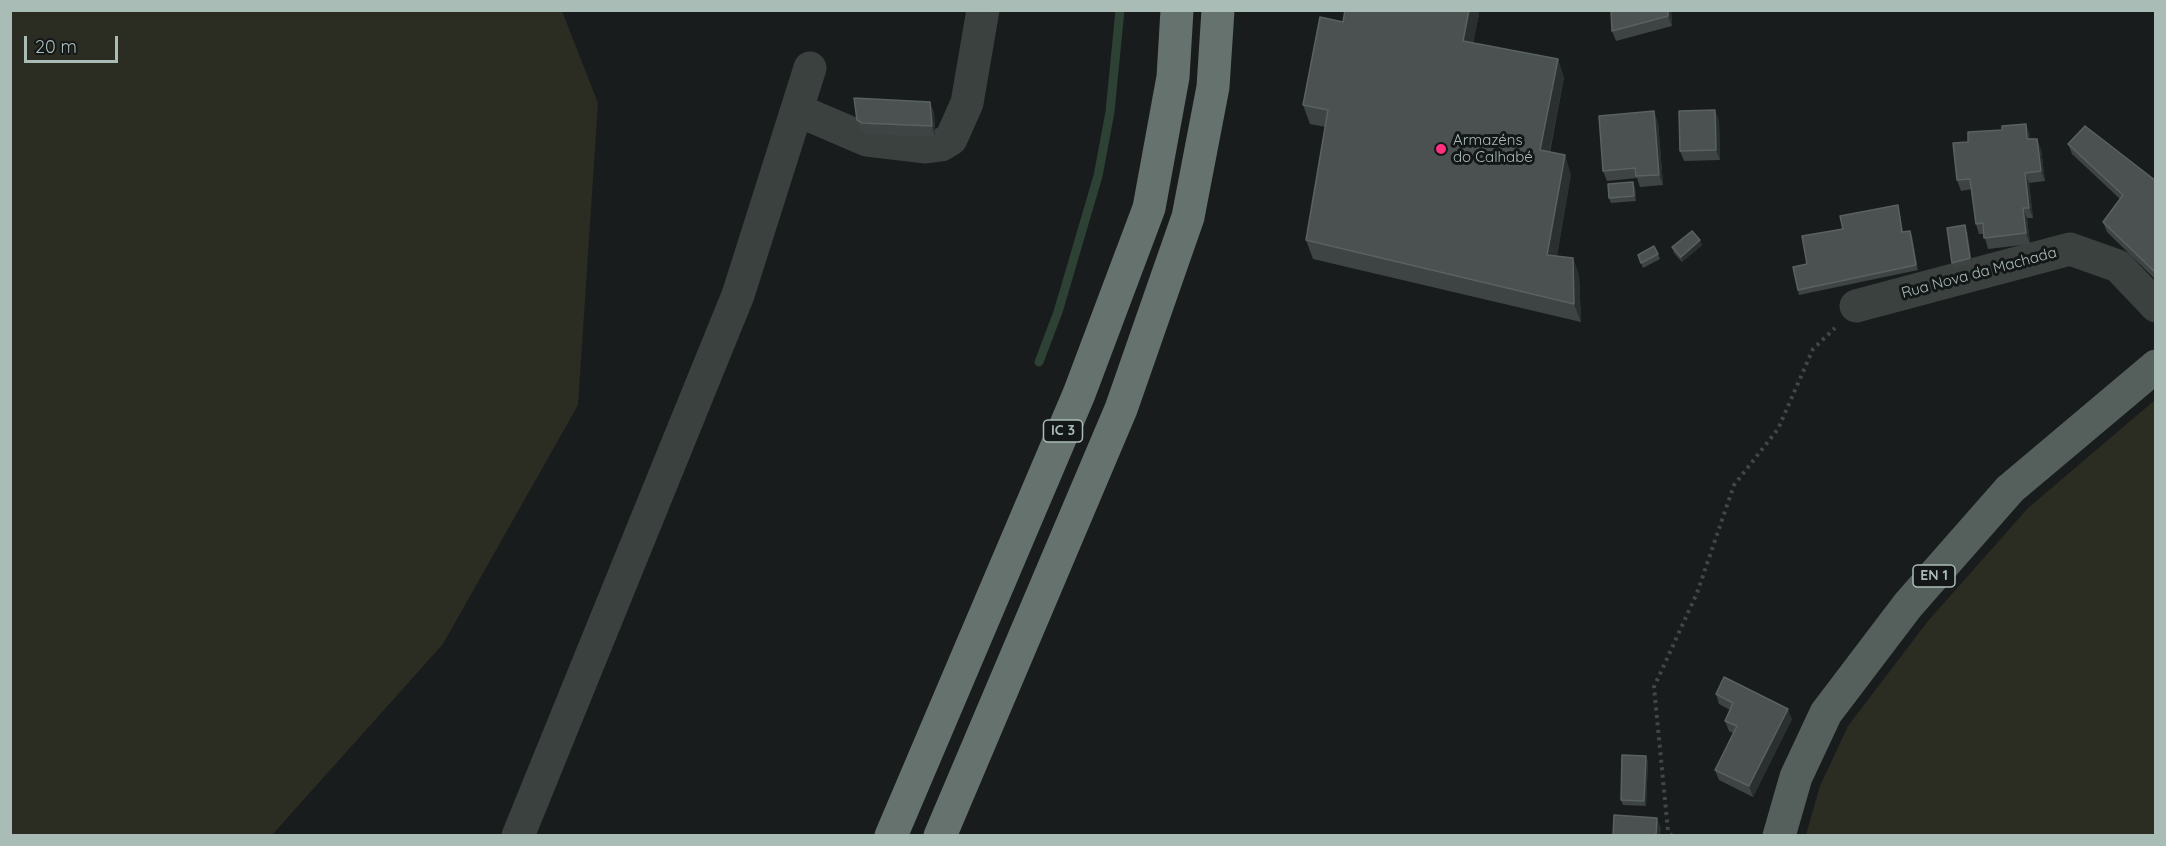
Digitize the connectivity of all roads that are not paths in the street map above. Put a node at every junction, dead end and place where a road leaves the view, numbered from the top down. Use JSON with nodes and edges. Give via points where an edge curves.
{"nodes":[{"id":1,"x":983,"y":10,"type":"edge"},
{"id":2,"x":1177,"y":10,"type":"edge"},
{"id":3,"x":1218,"y":10,"type":"edge"},
{"id":4,"x":810,"y":68,"type":"dead end"},
{"id":5,"x":797,"y":110,"type":"junction"},
{"id":6,"x":1856,"y":306,"type":"road end"},
{"id":7,"x":2156,"y":306,"type":"edge"},
{"id":8,"x":2156,"y":366,"type":"edge"},
{"id":9,"x":518,"y":836,"type":"edge"},
{"id":10,"x":891,"y":836,"type":"edge"},
{"id":11,"x":940,"y":836,"type":"edge"},
{"id":12,"x":1779,"y":836,"type":"edge"}],
"edges":[{"from":1,"to":5,"type":"street","via":[[967,103],[951,139],[941,146],[867,140]]},
{"from":2,"to":10,"type":"highway","number":"IC 3","via":[[1173,77],[1149,208],[1079,394]]},
{"from":3,"to":11,"type":"highway","via":[[1213,87],[1188,218],[1121,409]]},
{"from":4,"to":5,"type":"street"},
{"from":5,"to":9,"type":"street","via":[[738,295]]},
{"from":6,"to":7,"type":"street","name":"Rua Nova da Machada","via":[[2070,249],[2118,266]]},
{"from":8,"to":12,"type":"main road","number":"EN 1","via":[[2010,489],[1908,605],[1826,713],[1796,777]]}]}
